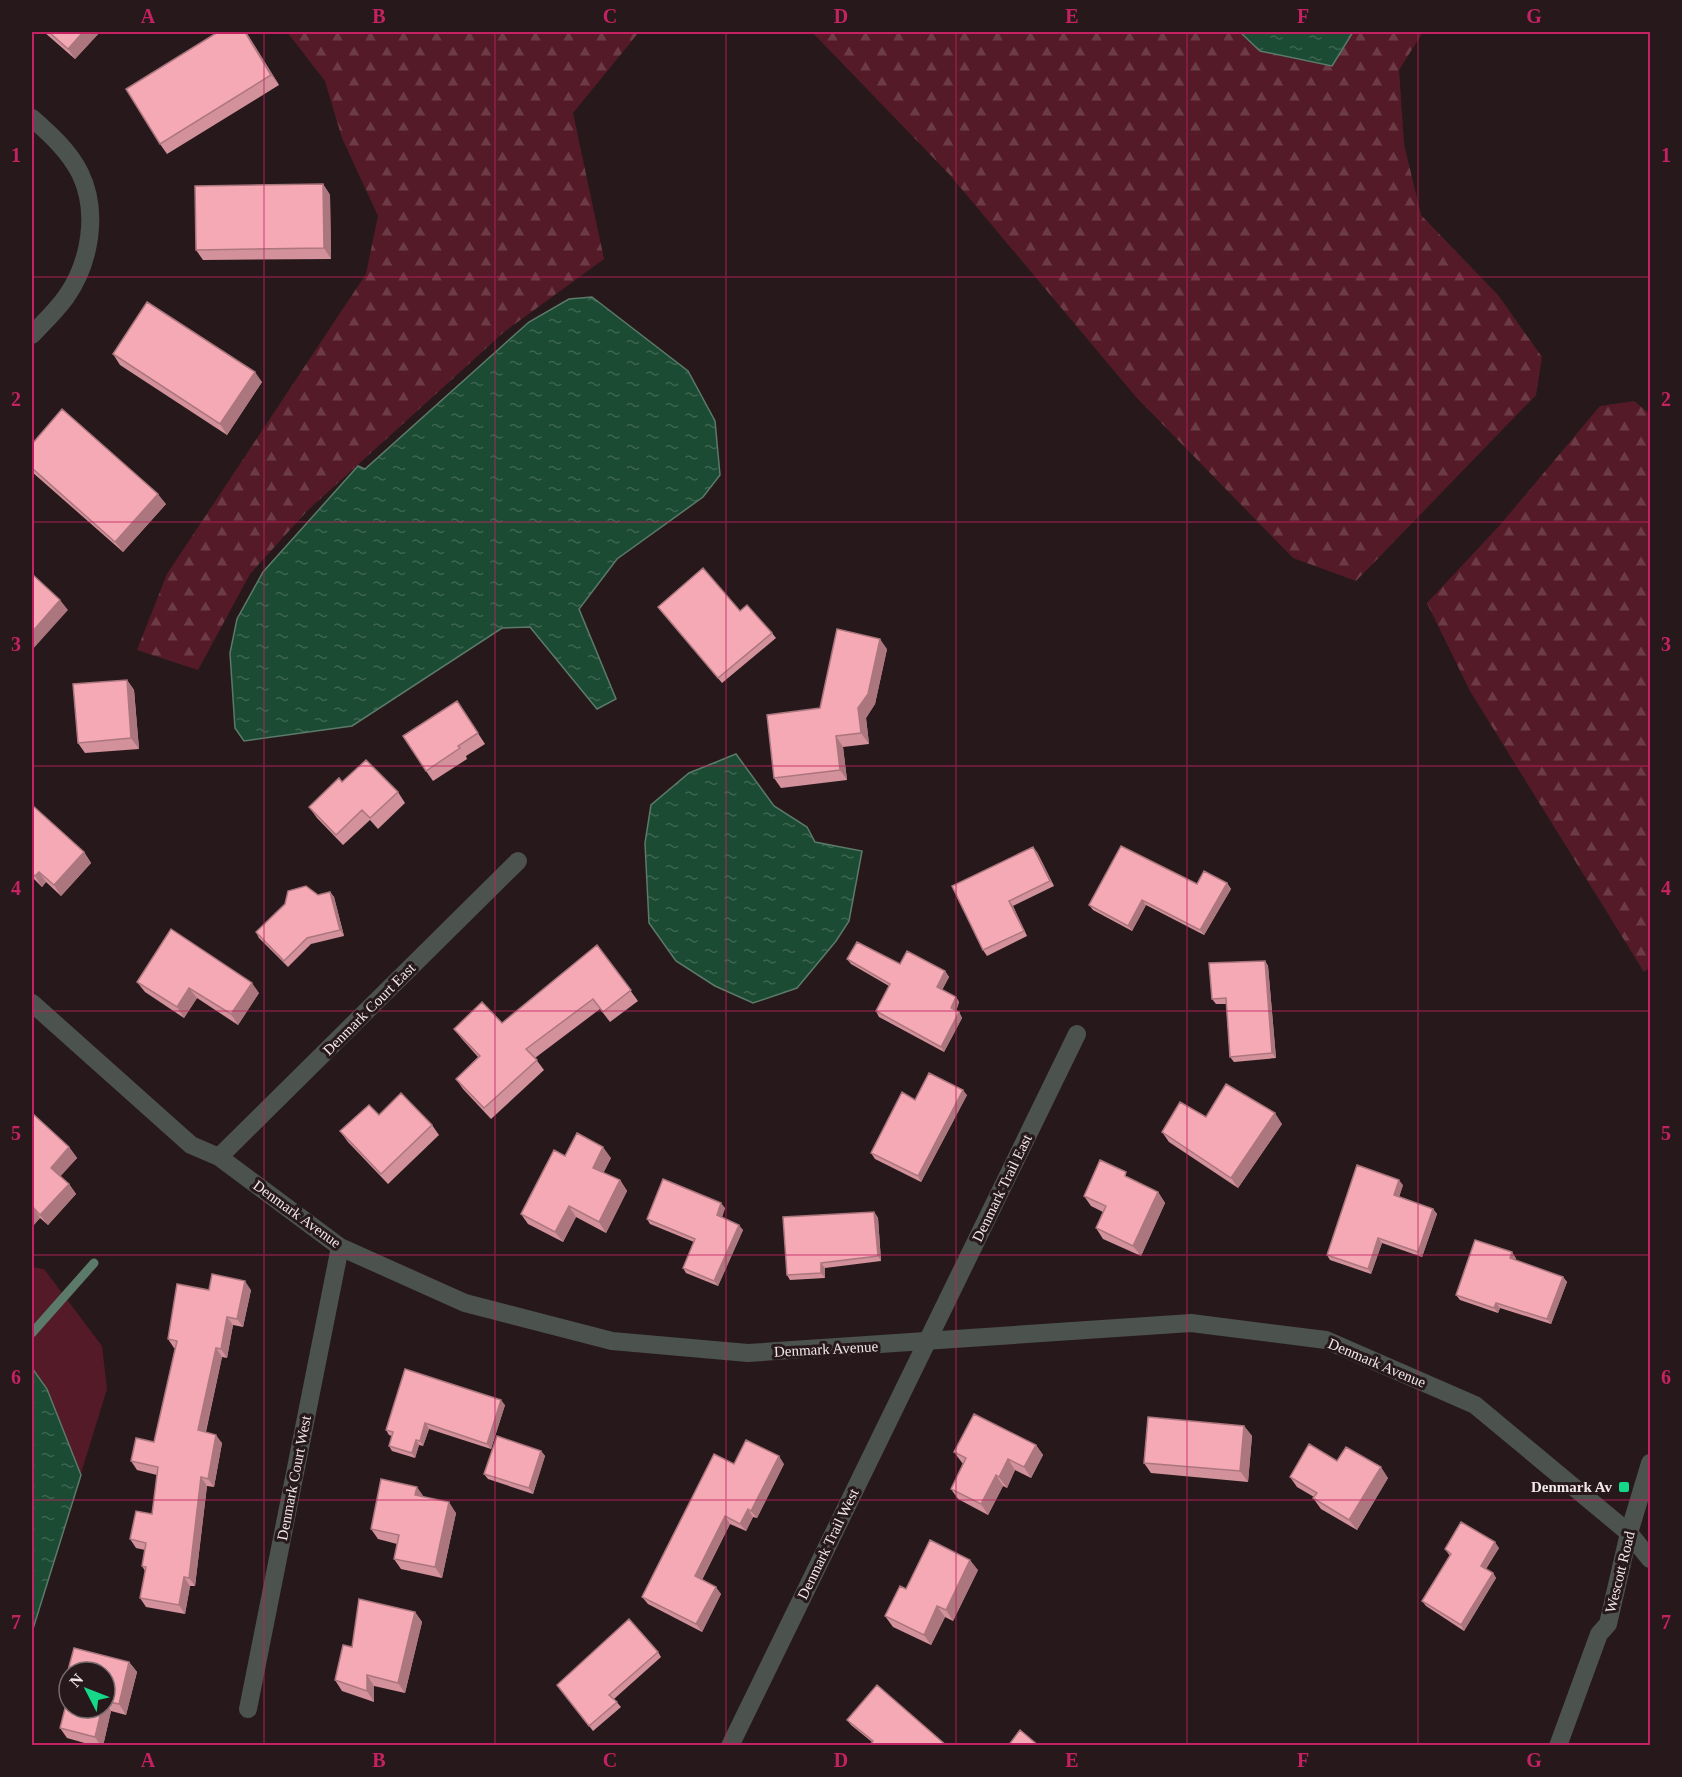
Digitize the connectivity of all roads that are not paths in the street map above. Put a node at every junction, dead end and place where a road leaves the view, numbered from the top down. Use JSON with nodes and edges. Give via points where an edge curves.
{"nodes":[{"id":1,"x":32,"y":118,"type":"edge"},
{"id":2,"x":32,"y":335,"type":"edge"},
{"id":3,"x":518,"y":861,"type":"dead end"},
{"id":4,"x":32,"y":1003,"type":"edge"},
{"id":5,"x":1077,"y":1034,"type":"dead end"},
{"id":6,"x":219,"y":1157,"type":"junction"},
{"id":7,"x":340,"y":1247,"type":"junction"},
{"id":8,"x":927,"y":1342,"type":"junction"},
{"id":9,"x":1650,"y":1463,"type":"edge"},
{"id":10,"x":1629,"y":1533,"type":"junction"},
{"id":11,"x":1650,"y":1559,"type":"edge"},
{"id":12,"x":249,"y":1709,"type":"dead end"},
{"id":13,"x":730,"y":1746,"type":"edge"},
{"id":14,"x":1558,"y":1746,"type":"edge"}],
"edges":[{"from":1,"to":2,"type":"street","via":[[56,140],[80,174],[91,215],[84,259],[66,297]]},
{"from":3,"to":6,"type":"street","name":"Denmark Court East"},
{"from":4,"to":6,"type":"street","name":"Denmark Avenue","via":[[191,1144]]},
{"from":5,"to":8,"type":"street","name":"Denmark Trail East"},
{"from":6,"to":7,"type":"street","name":"Denmark Avenue"},
{"from":7,"to":8,"type":"street","name":"Denmark Avenue","via":[[465,1303],[612,1341],[748,1353]]},
{"from":7,"to":12,"type":"street","name":"Denmark Court West"},
{"from":8,"to":10,"type":"street","name":"Denmark Avenue","via":[[1191,1323],[1326,1340],[1475,1405]]},
{"from":8,"to":13,"type":"street","name":"Denmark Trail West"},
{"from":9,"to":10,"type":"street","name":"Wescott Road"},
{"from":10,"to":11,"type":"street","name":"Denmark Avenue"},
{"from":10,"to":14,"type":"street","name":"Wescott Road","via":[[1608,1624],[1599,1634]]}]}
